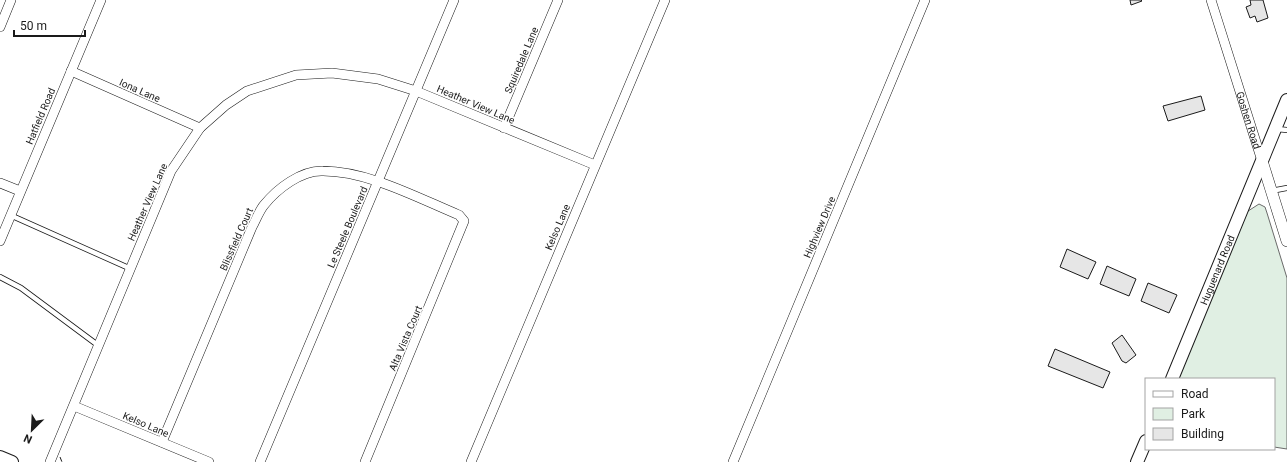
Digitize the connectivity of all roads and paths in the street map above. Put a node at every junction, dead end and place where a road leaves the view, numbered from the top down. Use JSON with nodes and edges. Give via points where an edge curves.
{"nodes":[{"id":1,"x":11,"y":0,"type":"edge"},
{"id":2,"x":101,"y":0,"type":"edge"},
{"id":3,"x":454,"y":0,"type":"edge"},
{"id":4,"x":558,"y":0,"type":"edge"},
{"id":5,"x":665,"y":0,"type":"edge"},
{"id":6,"x":925,"y":0,"type":"edge"},
{"id":7,"x":1211,"y":0,"type":"edge"},
{"id":8,"x":0,"y":27,"type":"edge"},
{"id":9,"x":71,"y":72,"type":"junction"},
{"id":10,"x":416,"y":91,"type":"junction"},
{"id":11,"x":1287,"y":100,"type":"edge"},
{"id":12,"x":200,"y":128,"type":"junction"},
{"id":13,"x":504,"y":128,"type":"junction"},
{"id":14,"x":1281,"y":129,"type":"edge"},
{"id":15,"x":1262,"y":161,"type":"junction"},
{"id":16,"x":595,"y":166,"type":"junction"},
{"id":17,"x":378,"y":182,"type":"junction"},
{"id":18,"x":0,"y":183,"type":"edge"},
{"id":19,"x":1287,"y":188,"type":"edge"},
{"id":20,"x":20,"y":191,"type":"junction"},
{"id":21,"x":1271,"y":191,"type":"junction"},
{"id":22,"x":10,"y":215,"type":"junction"},
{"id":23,"x":464,"y":221,"type":"joint"},
{"id":24,"x":0,"y":241,"type":"edge"},
{"id":25,"x":1287,"y":241,"type":"edge"},
{"id":26,"x":131,"y":269,"type":"junction"},
{"id":27,"x":0,"y":277,"type":"edge"},
{"id":28,"x":99,"y":346,"type":"junction"},
{"id":29,"x":1172,"y":378,"type":"edge"},
{"id":30,"x":74,"y":406,"type":"junction"},
{"id":31,"x":162,"y":442,"type":"junction"},
{"id":32,"x":1145,"y":443,"type":"edge"},
{"id":33,"x":0,"y":457,"type":"edge"},
{"id":34,"x":12,"y":462,"type":"edge"},
{"id":35,"x":50,"y":462,"type":"edge"},
{"id":36,"x":209,"y":462,"type":"edge"},
{"id":37,"x":260,"y":462,"type":"edge"},
{"id":38,"x":365,"y":462,"type":"edge"},
{"id":39,"x":470,"y":462,"type":"edge"},
{"id":40,"x":733,"y":462,"type":"edge"},
{"id":41,"x":1137,"y":462,"type":"edge"}],
"edges":[{"from":1,"to":8,"type":"street"},
{"from":2,"to":9,"type":"street","name":"Hatfield Road"},
{"from":3,"to":10,"type":"street","name":"Le Steele Boulevard"},
{"from":4,"to":13,"type":"street","name":"Squiredale Lane"},
{"from":5,"to":16,"type":"street","name":"Kelso Lane"},
{"from":6,"to":40,"type":"street","name":"Highview Drive"},
{"from":7,"to":15,"type":"street","name":"Goshen Road"},
{"from":9,"to":12,"type":"street","name":"Iona Lane"},
{"from":9,"to":20,"type":"street","name":"Hatfield Road"},
{"from":10,"to":12,"type":"street","name":"Heather View Lane","via":[[378,79],[332,73],[296,75],[247,91]]},
{"from":10,"to":13,"type":"street","name":"Heather View Lane"},
{"from":10,"to":17,"type":"street","name":"Le Steele Boulevard"},
{"from":11,"to":14,"type":"main road","name":"Huguenard Road"},
{"from":12,"to":26,"type":"street","name":"Heather View Lane","via":[[171,172]]},
{"from":13,"to":16,"type":"street","name":"Heather View Lane"},
{"from":14,"to":15,"type":"main road","name":"Huguenard Road"},
{"from":15,"to":21,"type":"street","name":"Goshen Road"},
{"from":15,"to":29,"type":"main road","name":"Huguenard Road"},
{"from":16,"to":39,"type":"street","name":"Kelso Lane"},
{"from":17,"to":23,"type":"street","name":"Blissfield Court","via":[[459,215]]},
{"from":17,"to":31,"type":"street","name":"Blissfield Court","via":[[322,170],[298,177],[279,190],[263,206]]},
{"from":17,"to":37,"type":"street","name":"Le Steele Boulevard"},
{"from":18,"to":20,"type":"street"},
{"from":19,"to":21,"type":"lane"},
{"from":20,"to":22,"type":"street","name":"Hatfield Road"},
{"from":21,"to":25,"type":"street","name":"Goshen Road"},
{"from":22,"to":24,"type":"street","name":"Hatfield Road"},
{"from":22,"to":26,"type":"lane"},
{"from":23,"to":38,"type":"street","name":"Alta Vista Court"},
{"from":26,"to":28,"type":"street","name":"Heather View Lane"},
{"from":27,"to":28,"type":"lane","via":[[21,288]]},
{"from":28,"to":30,"type":"street","name":"Heather View Lane"},
{"from":30,"to":31,"type":"street","name":"Kelso Lane"},
{"from":30,"to":35,"type":"street","name":"Heather View Lane"},
{"from":31,"to":36,"type":"street","name":"Kelso Lane"},
{"from":32,"to":41,"type":"main road"},
{"from":33,"to":34,"type":"main road"}]}
